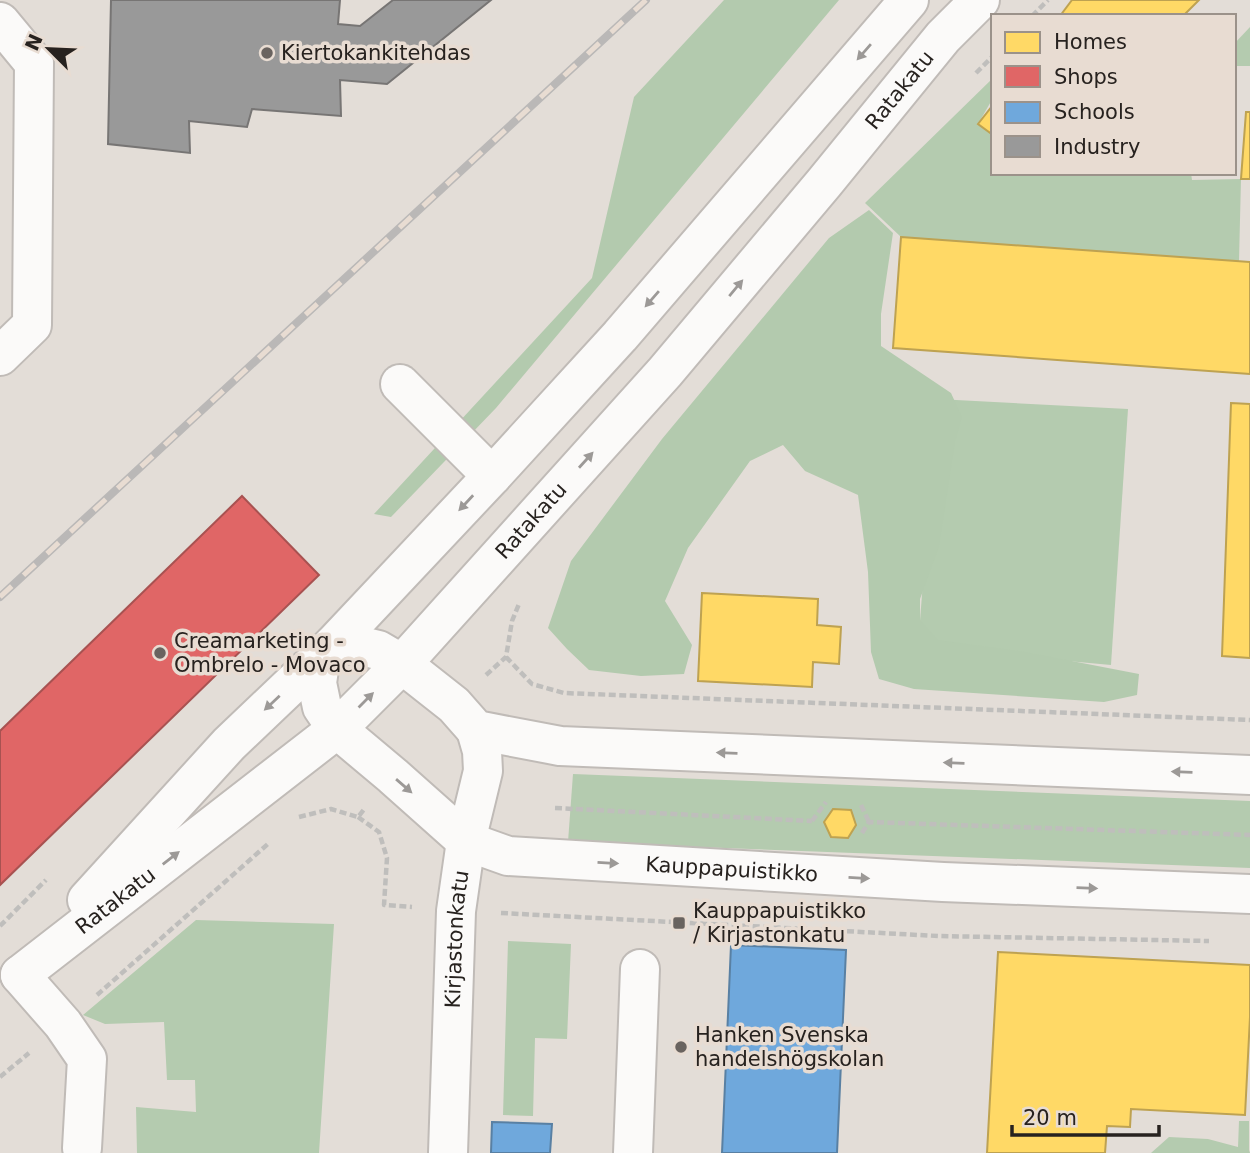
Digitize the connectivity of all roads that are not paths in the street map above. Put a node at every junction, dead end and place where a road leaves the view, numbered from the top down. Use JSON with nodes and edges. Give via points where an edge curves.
{"nodes":[{"id":1,"x":909,"y":0,"type":"edge"},
{"id":2,"x":980,"y":0,"type":"edge"},
{"id":3,"x":0,"y":22,"type":"edge"},
{"id":4,"x":0,"y":356,"type":"edge"},
{"id":5,"x":400,"y":384,"type":"dead end"},
{"id":6,"x":492,"y":476,"type":"junction"},
{"id":7,"x":327,"y":650,"type":"junction"},
{"id":8,"x":402,"y":664,"type":"junction"},
{"id":9,"x":337,"y":729,"type":"junction"},
{"id":10,"x":476,"y":730,"type":"junction"},
{"id":11,"x":1250,"y":775,"type":"edge"},
{"id":12,"x":466,"y":841,"type":"junction"},
{"id":13,"x":1250,"y":894,"type":"edge"},
{"id":14,"x":640,"y":969,"type":"dead end"},
{"id":15,"x":10,"y":985,"type":"edge"},
{"id":16,"x":82,"y":1147,"type":"dead end"},
{"id":17,"x":448,"y":1153,"type":"edge"},
{"id":18,"x":633,"y":1153,"type":"edge"}],
"edges":[{"from":1,"to":6,"type":"main road","name":"Ratakatu","one_way":true,"via":[[620,336]]},
{"from":8,"to":2,"type":"main road","name":"Ratakatu","one_way":true,"via":[[665,372],[943,37]]},
{"from":3,"to":4,"type":"main road","via":[[34,63],[32,325]]},
{"from":5,"to":6,"type":"main road"},
{"from":6,"to":7,"type":"main road","name":"Ratakatu","one_way":true},
{"from":7,"to":8,"type":"main road","via":[[356,645],[378,650]]},
{"from":7,"to":9,"type":"main road","name":"Kauppapuistikko","via":[[317,683],[322,707]]},
{"from":7,"to":15,"type":"main road","name":"Ratakatu","one_way":true,"via":[[229,744]]},
{"from":9,"to":8,"type":"main road","name":"Ratakatu","one_way":true},
{"from":8,"to":10,"type":"main road","via":[[454,705]]},
{"from":9,"to":12,"type":"main road","name":"Kauppapuistikko","one_way":true},
{"from":15,"to":9,"type":"main road","name":"Ratakatu","one_way":true},
{"from":11,"to":10,"type":"main road","one_way":true,"via":[[560,746]]},
{"from":10,"to":12,"type":"main road","name":"Kirjastonkatu","via":[[482,771]]},
{"from":12,"to":13,"type":"main road","name":"Kauppapuistikko","one_way":true,"via":[[508,856],[551,860],[943,883]]},
{"from":12,"to":17,"type":"main road","name":"Kirjastonkatu","via":[[456,911]]},
{"from":14,"to":18,"type":"main road"},
{"from":15,"to":16,"type":"main road","via":[[63,1024],[87,1059]]}]}
